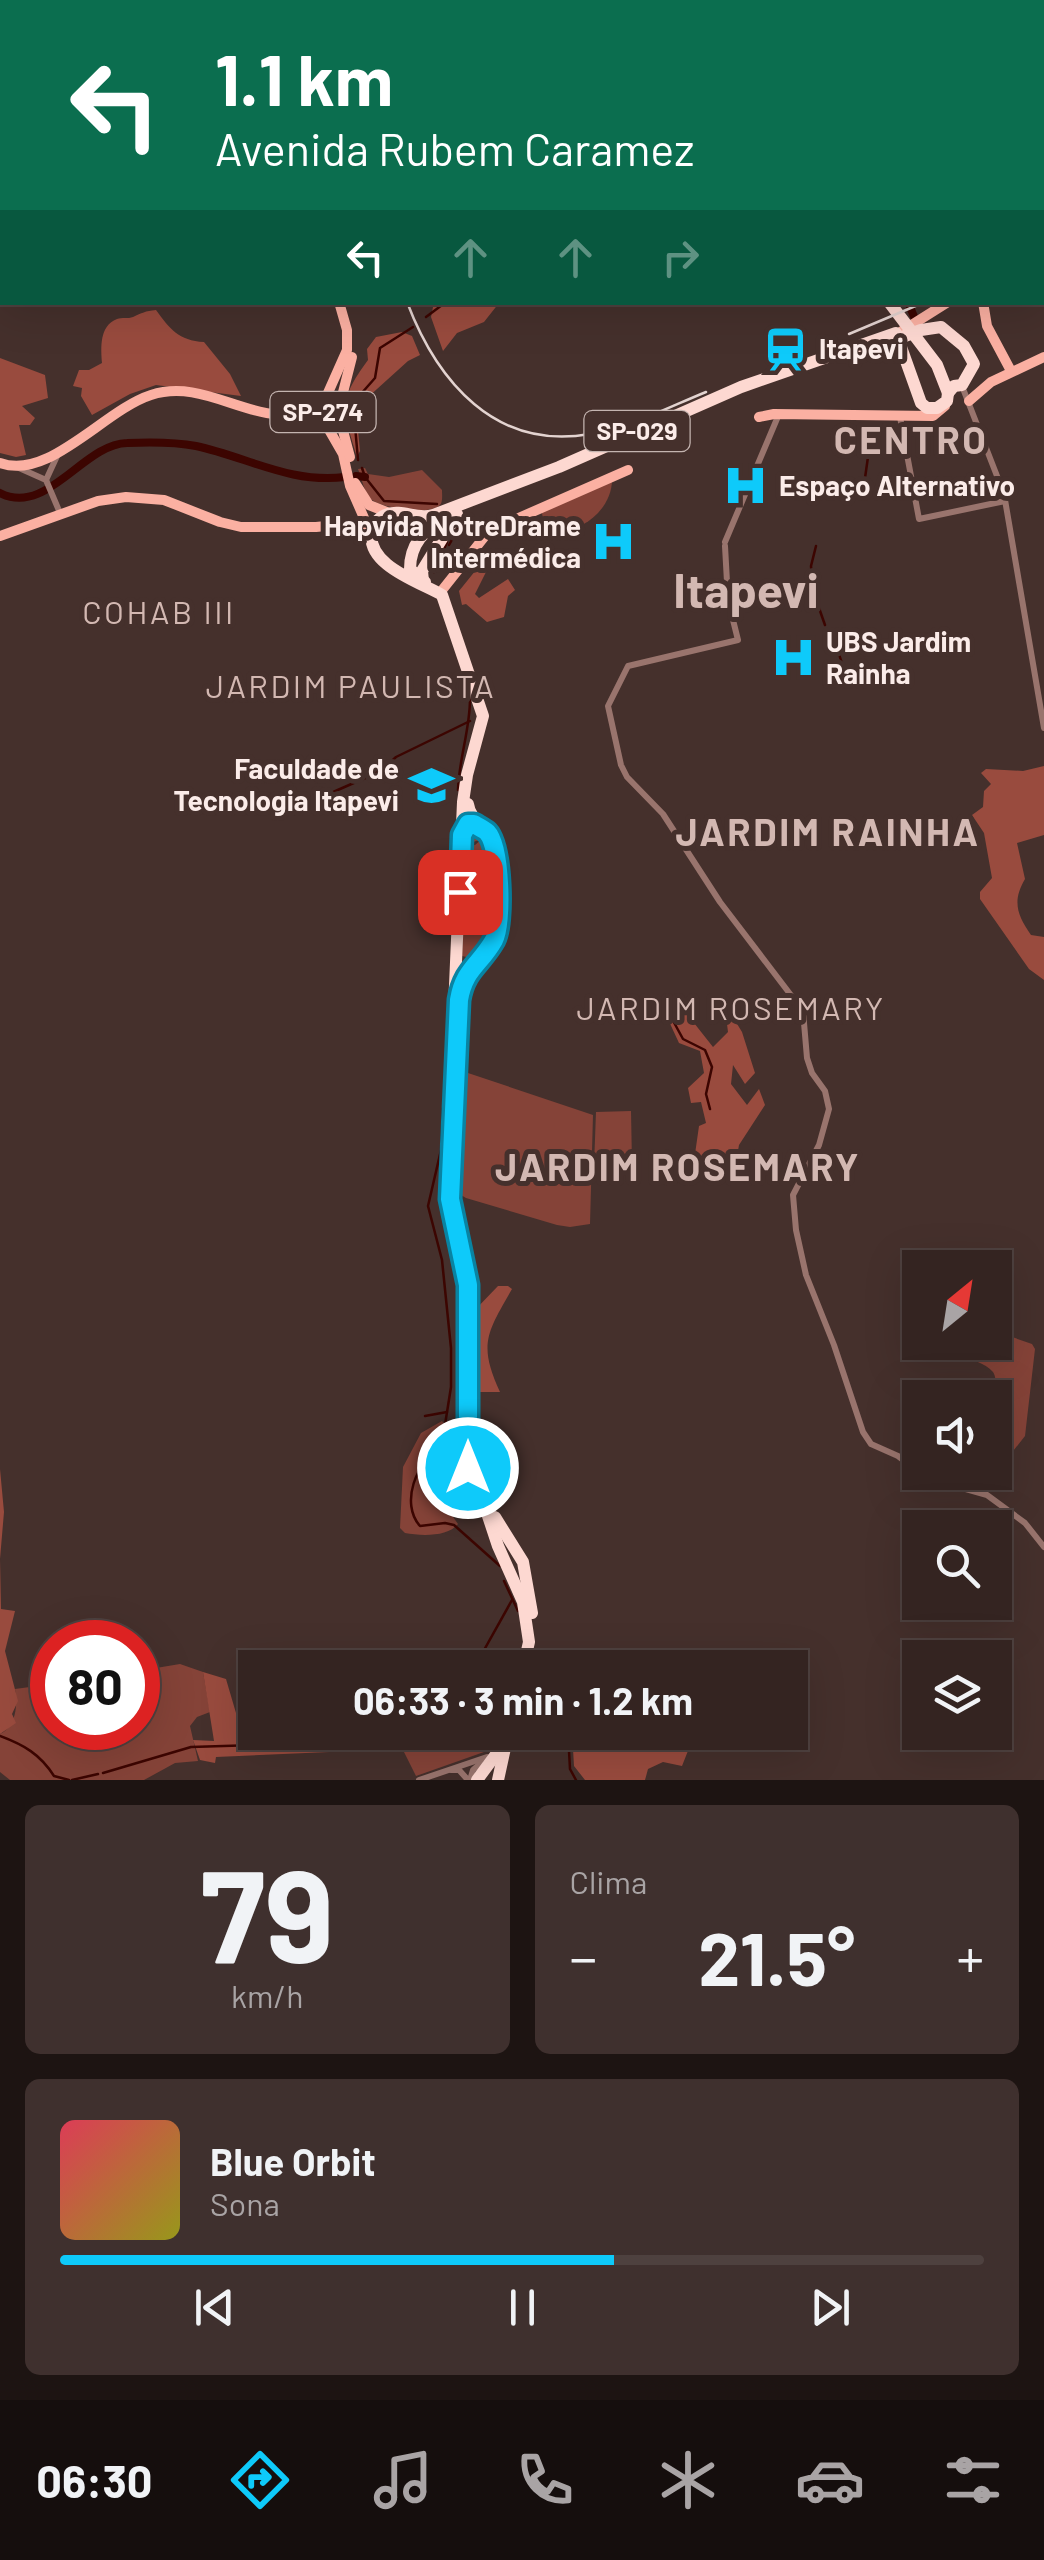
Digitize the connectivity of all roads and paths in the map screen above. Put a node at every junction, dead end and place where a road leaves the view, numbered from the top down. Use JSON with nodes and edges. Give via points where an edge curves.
{"nodes":[{"id":1,"x":342,"y":305,"type":"edge"},
{"id":2,"x":342,"y":305,"type":"edge"},
{"id":3,"x":894,"y":305,"type":"edge"},
{"id":4,"x":944,"y":305,"type":"edge"},
{"id":5,"x":952,"y":305,"type":"edge"},
{"id":6,"x":983,"y":305,"type":"edge"},
{"id":7,"x":921,"y":330,"type":"junction"},
{"id":8,"x":897,"y":336,"type":"junction"},
{"id":9,"x":998,"y":346,"type":"junction"},
{"id":10,"x":933,"y":354,"type":"junction"},
{"id":11,"x":1044,"y":357,"type":"edge"},
{"id":12,"x":972,"y":368,"type":"junction"},
{"id":13,"x":949,"y":371,"type":"junction"},
{"id":14,"x":1011,"y":372,"type":"junction"},
{"id":15,"x":988,"y":384,"type":"junction"},
{"id":16,"x":962,"y":385,"type":"junction"},
{"id":17,"x":330,"y":388,"type":"junction"},
{"id":18,"x":342,"y":396,"type":"junction"},
{"id":19,"x":947,"y":399,"type":"junction"},
{"id":20,"x":969,"y":401,"type":"junction"},
{"id":21,"x":324,"y":403,"type":"junction"},
{"id":22,"x":779,"y":414,"type":"junction"},
{"id":23,"x":758,"y":417,"type":"dead end"},
{"id":24,"x":900,"y":417,"type":"junction"},
{"id":25,"x":333,"y":427,"type":"junction"},
{"id":26,"x":60,"y":450,"type":"junction"},
{"id":27,"x":0,"y":464,"type":"edge"},
{"id":28,"x":18,"y":468,"type":"junction"},
{"id":29,"x":625,"y":471,"type":"dead end"},
{"id":30,"x":46,"y":481,"type":"junction"},
{"id":31,"x":1004,"y":497,"type":"junction"},
{"id":32,"x":390,"y":513,"type":"junction"},
{"id":33,"x":61,"y":514,"type":"junction"},
{"id":34,"x":458,"y":514,"type":"junction"},
{"id":35,"x":408,"y":516,"type":"junction"},
{"id":36,"x":370,"y":534,"type":"junction"},
{"id":37,"x":0,"y":536,"type":"edge"},
{"id":38,"x":414,"y":548,"type":"junction"},
{"id":39,"x":380,"y":553,"type":"junction"},
{"id":40,"x":424,"y":582,"type":"junction"},
{"id":41,"x":441,"y":591,"type":"junction"},
{"id":42,"x":1044,"y":728,"type":"edge"},
{"id":43,"x":485,"y":830,"type":"junction"},
{"id":44,"x":462,"y":835,"type":"junction"},
{"id":45,"x":456,"y":956,"type":"junction"},
{"id":46,"x":474,"y":964,"type":"junction"},
{"id":47,"x":511,"y":1540,"type":"junction"},
{"id":48,"x":498,"y":1546,"type":"junction"},
{"id":49,"x":1044,"y":1547,"type":"edge"},
{"id":50,"x":523,"y":1562,"type":"junction"},
{"id":51,"x":510,"y":1570,"type":"junction"},
{"id":52,"x":524,"y":1602,"type":"junction"},
{"id":53,"x":535,"y":1623,"type":"junction"},
{"id":54,"x":527,"y":1650,"type":"edge"},
{"id":55,"x":528,"y":1650,"type":"edge"},
{"id":56,"x":491,"y":1750,"type":"edge"},
{"id":57,"x":498,"y":1750,"type":"edge"},
{"id":58,"x":501,"y":1750,"type":"edge"},
{"id":59,"x":484,"y":1760,"type":"junction"},
{"id":60,"x":430,"y":1774,"type":"junction"},
{"id":61,"x":419,"y":1780,"type":"edge"},
{"id":62,"x":473,"y":1780,"type":"edge"},
{"id":63,"x":497,"y":1780,"type":"edge"}],
"edges":[{"from":1,"to":17,"type":"main road","number":"SP-274","via":[[348,350]]},
{"from":2,"to":18,"type":"main road","number":"SP-274","via":[[354,345]]},
{"from":3,"to":10,"type":"highway"},
{"from":4,"to":8,"type":"main road"},
{"from":5,"to":7,"type":"main road"},
{"from":6,"to":9,"type":"main road"},
{"from":7,"to":8,"type":"highway","number":"SP-029"},
{"from":7,"to":12,"type":"highway","via":[[947,330],[972,356]]},
{"from":8,"to":19,"type":"highway","via":[[921,403],[932,408]]},
{"from":8,"to":34,"type":"highway","number":"SP-029","via":[[641,434]]},
{"from":8,"to":35,"type":"highway","number":"SP-029","via":[[741,387],[434,515]]},
{"from":9,"to":14,"type":"main road"},
{"from":9,"to":15,"type":"main road","via":[[1002,365]]},
{"from":10,"to":13,"type":"highway"},
{"from":10,"to":19,"type":"highway"},
{"from":11,"to":14,"type":"main road"},
{"from":12,"to":13,"type":"highway"},
{"from":12,"to":16,"type":"highway"},
{"from":13,"to":16,"type":"highway"},
{"from":14,"to":15,"type":"main road"},
{"from":15,"to":16,"type":"main road"},
{"from":15,"to":20,"type":"main road"},
{"from":16,"to":19,"type":"highway"},
{"from":16,"to":20,"type":"street"},
{"from":17,"to":18,"type":"main road"},
{"from":17,"to":21,"type":"main road","number":"SP-274"},
{"from":18,"to":25,"type":"main road","number":"SP-274"},
{"from":19,"to":24,"type":"main road","via":[[935,416]]},
{"from":20,"to":31,"type":"street"},
{"from":21,"to":25,"type":"main road","number":"SP-274","via":[[322,412]]},
{"from":21,"to":26,"type":"main road","via":[[277,417],[193,392],[164,392],[139,400]]},
{"from":22,"to":23,"type":"main road"},
{"from":22,"to":24,"type":"main road"},
{"from":22,"to":49,"type":"street","via":[[725,544],[738,640],[628,666],[608,706],[621,765],[800,1004],[812,1073],[829,1109],[793,1194],[801,1259],[867,1440],[929,1479],[988,1495]]},
{"from":24,"to":31,"type":"street","via":[[919,519]]},
{"from":25,"to":32,"type":"main road","number":"SP-274","via":[[364,500]]},
{"from":25,"to":36,"type":"main road","number":"SP-274"},
{"from":26,"to":28,"type":"main road"},
{"from":26,"to":30,"type":"street"},
{"from":27,"to":28,"type":"main road"},
{"from":28,"to":30,"type":"street"},
{"from":29,"to":41,"type":"main road","via":[[489,531]]},
{"from":30,"to":33,"type":"street"},
{"from":31,"to":42,"type":"street"},
{"from":32,"to":35,"type":"highway","number":"SP-029"},
{"from":32,"to":36,"type":"highway"},
{"from":33,"to":36,"type":"main road","via":[[107,499],[142,497],[241,527],[357,523]]},
{"from":33,"to":37,"type":"main road"},
{"from":34,"to":38,"type":"highway","number":"SP-029","via":[[430,526]]},
{"from":34,"to":40,"type":"highway","via":[[422,571]]},
{"from":35,"to":38,"type":"highway","via":[[416,527]]},
{"from":36,"to":39,"type":"highway"},
{"from":38,"to":39,"type":"highway","via":[[400,558]]},
{"from":38,"to":40,"type":"highway","via":[[410,569]]},
{"from":39,"to":41,"type":"highway","via":[[405,578]]},
{"from":40,"to":41,"type":"highway"},
{"from":41,"to":43,"type":"highway","via":[[488,710],[468,806]]},
{"from":41,"to":44,"type":"highway","via":[[483,710],[467,775]]},
{"from":43,"to":44,"type":"highway","via":[[472,824]]},
{"from":43,"to":46,"type":"highway","via":[[497,860],[498,928]]},
{"from":44,"to":45,"type":"highway"},
{"from":45,"to":46,"type":"highway"},
{"from":45,"to":48,"type":"highway","via":[[446,1202],[463,1278],[463,1464]]},
{"from":46,"to":47,"type":"highway","via":[[459,1000],[451,1208],[468,1285],[469,1475]]},
{"from":47,"to":48,"type":"highway"},
{"from":47,"to":50,"type":"highway"},
{"from":48,"to":51,"type":"highway"},
{"from":50,"to":51,"type":"highway"},
{"from":50,"to":53,"type":"highway"},
{"from":51,"to":52,"type":"highway"},
{"from":52,"to":53,"type":"highway"},
{"from":52,"to":54,"type":"highway"},
{"from":53,"to":55,"type":"highway"},
{"from":56,"to":59,"type":"street"},
{"from":57,"to":62,"type":"highway"},
{"from":58,"to":63,"type":"highway"},
{"from":59,"to":60,"type":"street"},
{"from":59,"to":62,"type":"street"},
{"from":60,"to":61,"type":"street"},
{"from":60,"to":62,"type":"street","via":[[457,1769]]},
{"from":62,"to":63,"type":"highway","via":[[487,1769]]}]}
